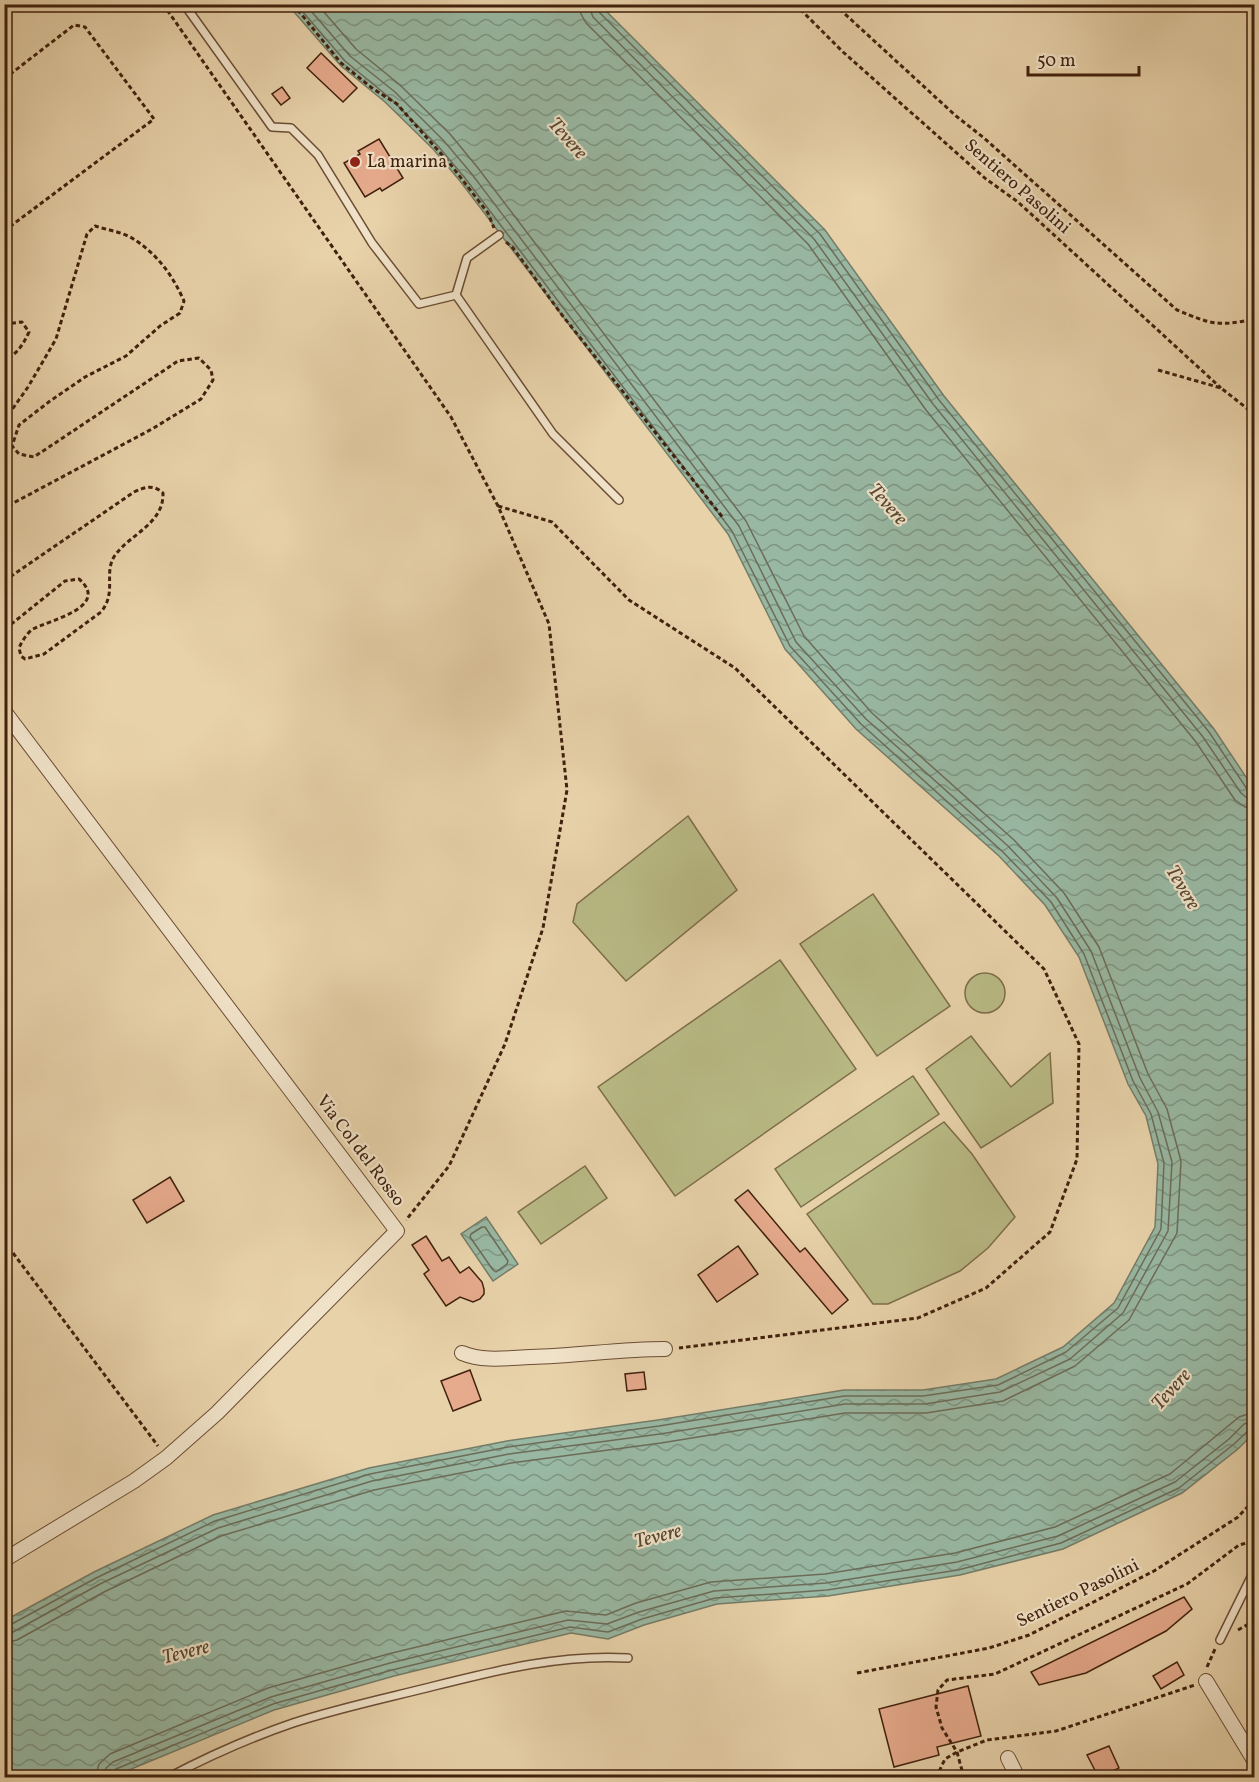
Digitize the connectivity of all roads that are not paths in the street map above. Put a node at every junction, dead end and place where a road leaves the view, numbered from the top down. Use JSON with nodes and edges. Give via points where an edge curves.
{"nodes":[{"id":1,"x":184,"y":4,"type":"edge"},
{"id":2,"x":499,"y":235,"type":"road end"},
{"id":3,"x":456,"y":295,"type":"junction"},
{"id":4,"x":619,"y":500,"type":"dead end"},
{"id":5,"x":4,"y":711,"type":"edge"},
{"id":6,"x":665,"y":1349,"type":"road end"},
{"id":7,"x":462,"y":1353,"type":"dead end"},
{"id":8,"x":4,"y":1560,"type":"edge"},
{"id":9,"x":1254,"y":1571,"type":"edge"},
{"id":10,"x":1220,"y":1640,"type":"dead end"},
{"id":11,"x":628,"y":1658,"type":"dead end"},
{"id":12,"x":1206,"y":1681,"type":"road end"},
{"id":13,"x":1008,"y":1758,"type":"dead end"},
{"id":14,"x":1254,"y":1760,"type":"edge"},
{"id":15,"x":167,"y":1778,"type":"edge"},
{"id":16,"x":1018,"y":1778,"type":"edge"}],
"edges":[{"from":1,"to":3,"type":"lane","via":[[272,127],[291,128],[318,155],[372,243],[419,304]]},
{"from":2,"to":3,"type":"lane","via":[[467,258]]},
{"from":3,"to":4,"type":"lane","via":[[553,434]]},
{"from":5,"to":8,"type":"street","name":"Via Col del Rosso","via":[[397,1231],[217,1413],[166,1458]]},
{"from":6,"to":7,"type":"street","via":[[497,1359]]},
{"from":9,"to":10,"type":"lane"},
{"from":11,"to":15,"type":"lane","via":[[558,1659],[349,1707],[248,1740]]},
{"from":12,"to":14,"type":"street"},
{"from":13,"to":16,"type":"street"}]}
